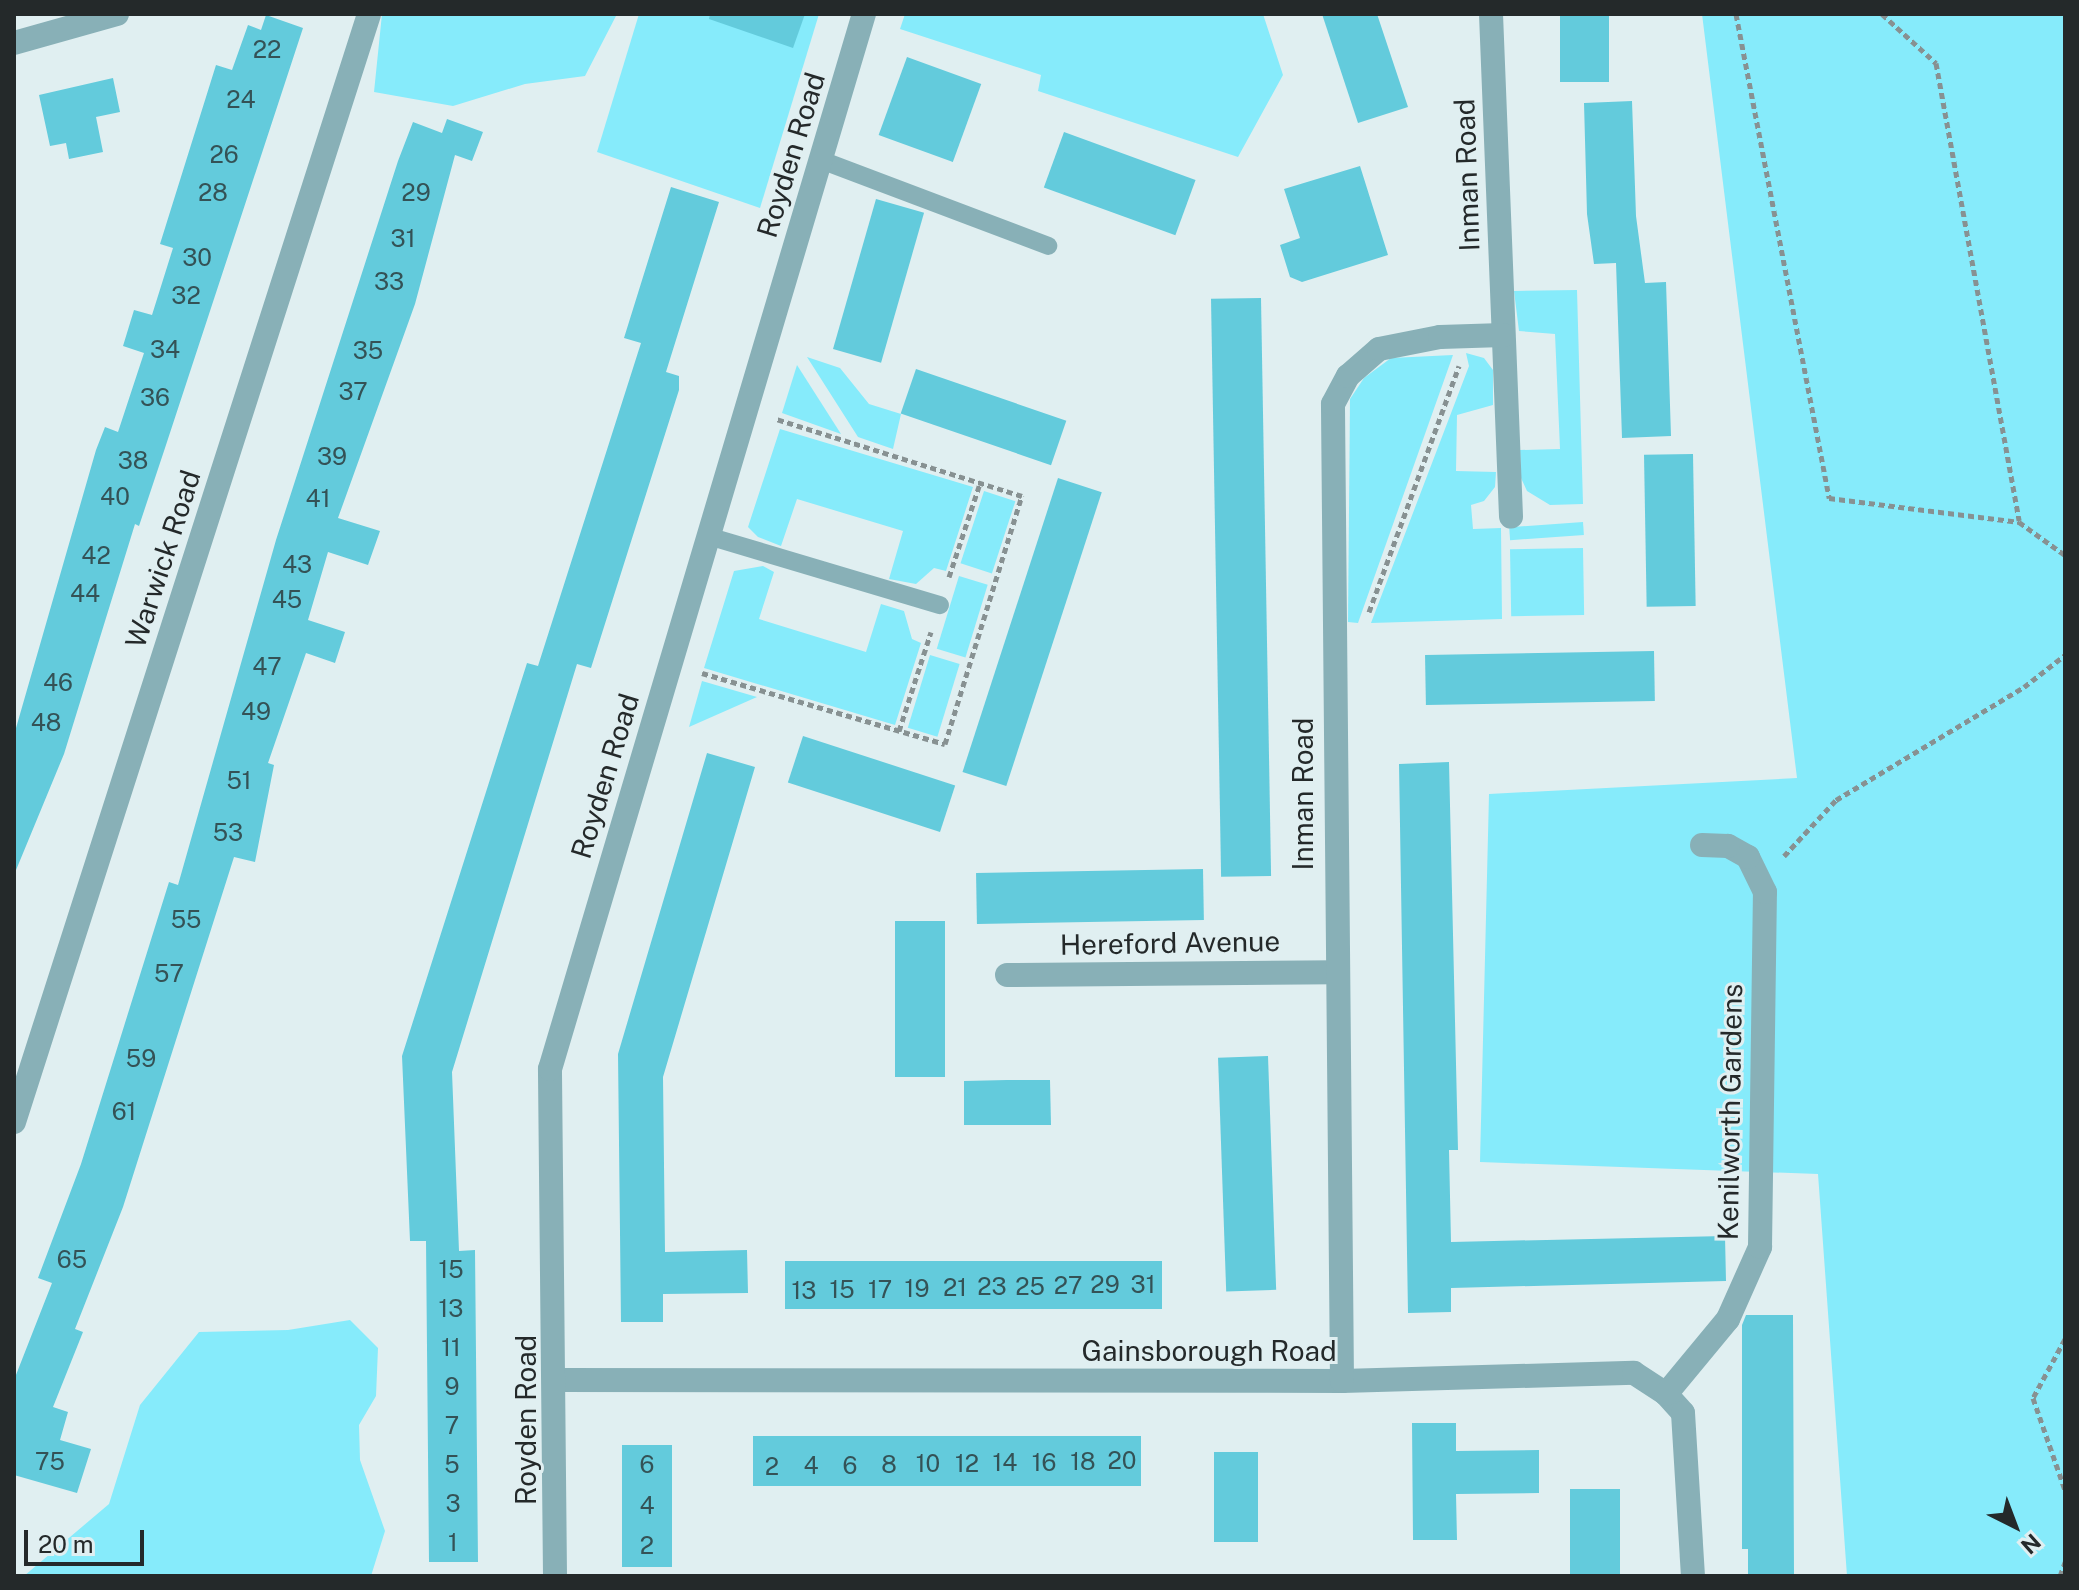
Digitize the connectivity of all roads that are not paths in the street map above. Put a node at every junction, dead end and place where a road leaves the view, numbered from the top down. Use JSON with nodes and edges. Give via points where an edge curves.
{"nodes":[{"id":1,"x":117,"y":14,"type":"edge"},
{"id":2,"x":369,"y":14,"type":"edge"},
{"id":3,"x":864,"y":14,"type":"edge"},
{"id":4,"x":1491,"y":14,"type":"edge"},
{"id":5,"x":14,"y":43,"type":"edge"},
{"id":6,"x":821,"y":160,"type":"junction"},
{"id":7,"x":1048,"y":246,"type":"dead end"},
{"id":8,"x":1503,"y":335,"type":"junction"},
{"id":9,"x":1511,"y":517,"type":"dead end"},
{"id":10,"x":708,"y":536,"type":"junction"},
{"id":11,"x":940,"y":605,"type":"dead end"},
{"id":12,"x":1702,"y":845,"type":"dead end"},
{"id":13,"x":1335,"y":972,"type":"junction"},
{"id":14,"x":1007,"y":975,"type":"dead end"},
{"id":15,"x":14,"y":1122,"type":"edge"},
{"id":16,"x":556,"y":1380,"type":"junction"},
{"id":17,"x":1342,"y":1381,"type":"junction"},
{"id":18,"x":1666,"y":1394,"type":"junction"},
{"id":19,"x":555,"y":1576,"type":"edge"},
{"id":20,"x":1693,"y":1576,"type":"edge"}],
"edges":[{"from":1,"to":5,"type":"street"},
{"from":2,"to":15,"type":"street","name":"Warwick Road"},
{"from":3,"to":6,"type":"street","name":"Royden Road"},
{"from":4,"to":8,"type":"street","name":"Inman Road"},
{"from":6,"to":7,"type":"lane"},
{"from":6,"to":10,"type":"street","name":"Royden Road"},
{"from":8,"to":9,"type":"street","name":"Inman Road"},
{"from":8,"to":13,"type":"street","name":"Inman Road","via":[[1379,349],[1348,376],[1333,404]]},
{"from":10,"to":11,"type":"lane"},
{"from":10,"to":16,"type":"street","name":"Royden Road","via":[[550,1069]]},
{"from":12,"to":18,"type":"street","name":"Kenilworth Gardens","via":[[1728,846],[1748,857],[1761,880],[1760,1247],[1728,1319]]},
{"from":13,"to":14,"type":"street","name":"Hereford Avenue"},
{"from":13,"to":17,"type":"street","name":"Inman Road"},
{"from":16,"to":17,"type":"street","name":"Gainsborough Road"},
{"from":16,"to":19,"type":"street","name":"Royden Road"},
{"from":17,"to":18,"type":"street","name":"Gainsborough Road","via":[[1634,1373]]},
{"from":18,"to":20,"type":"street","via":[[1683,1413]]}]}
